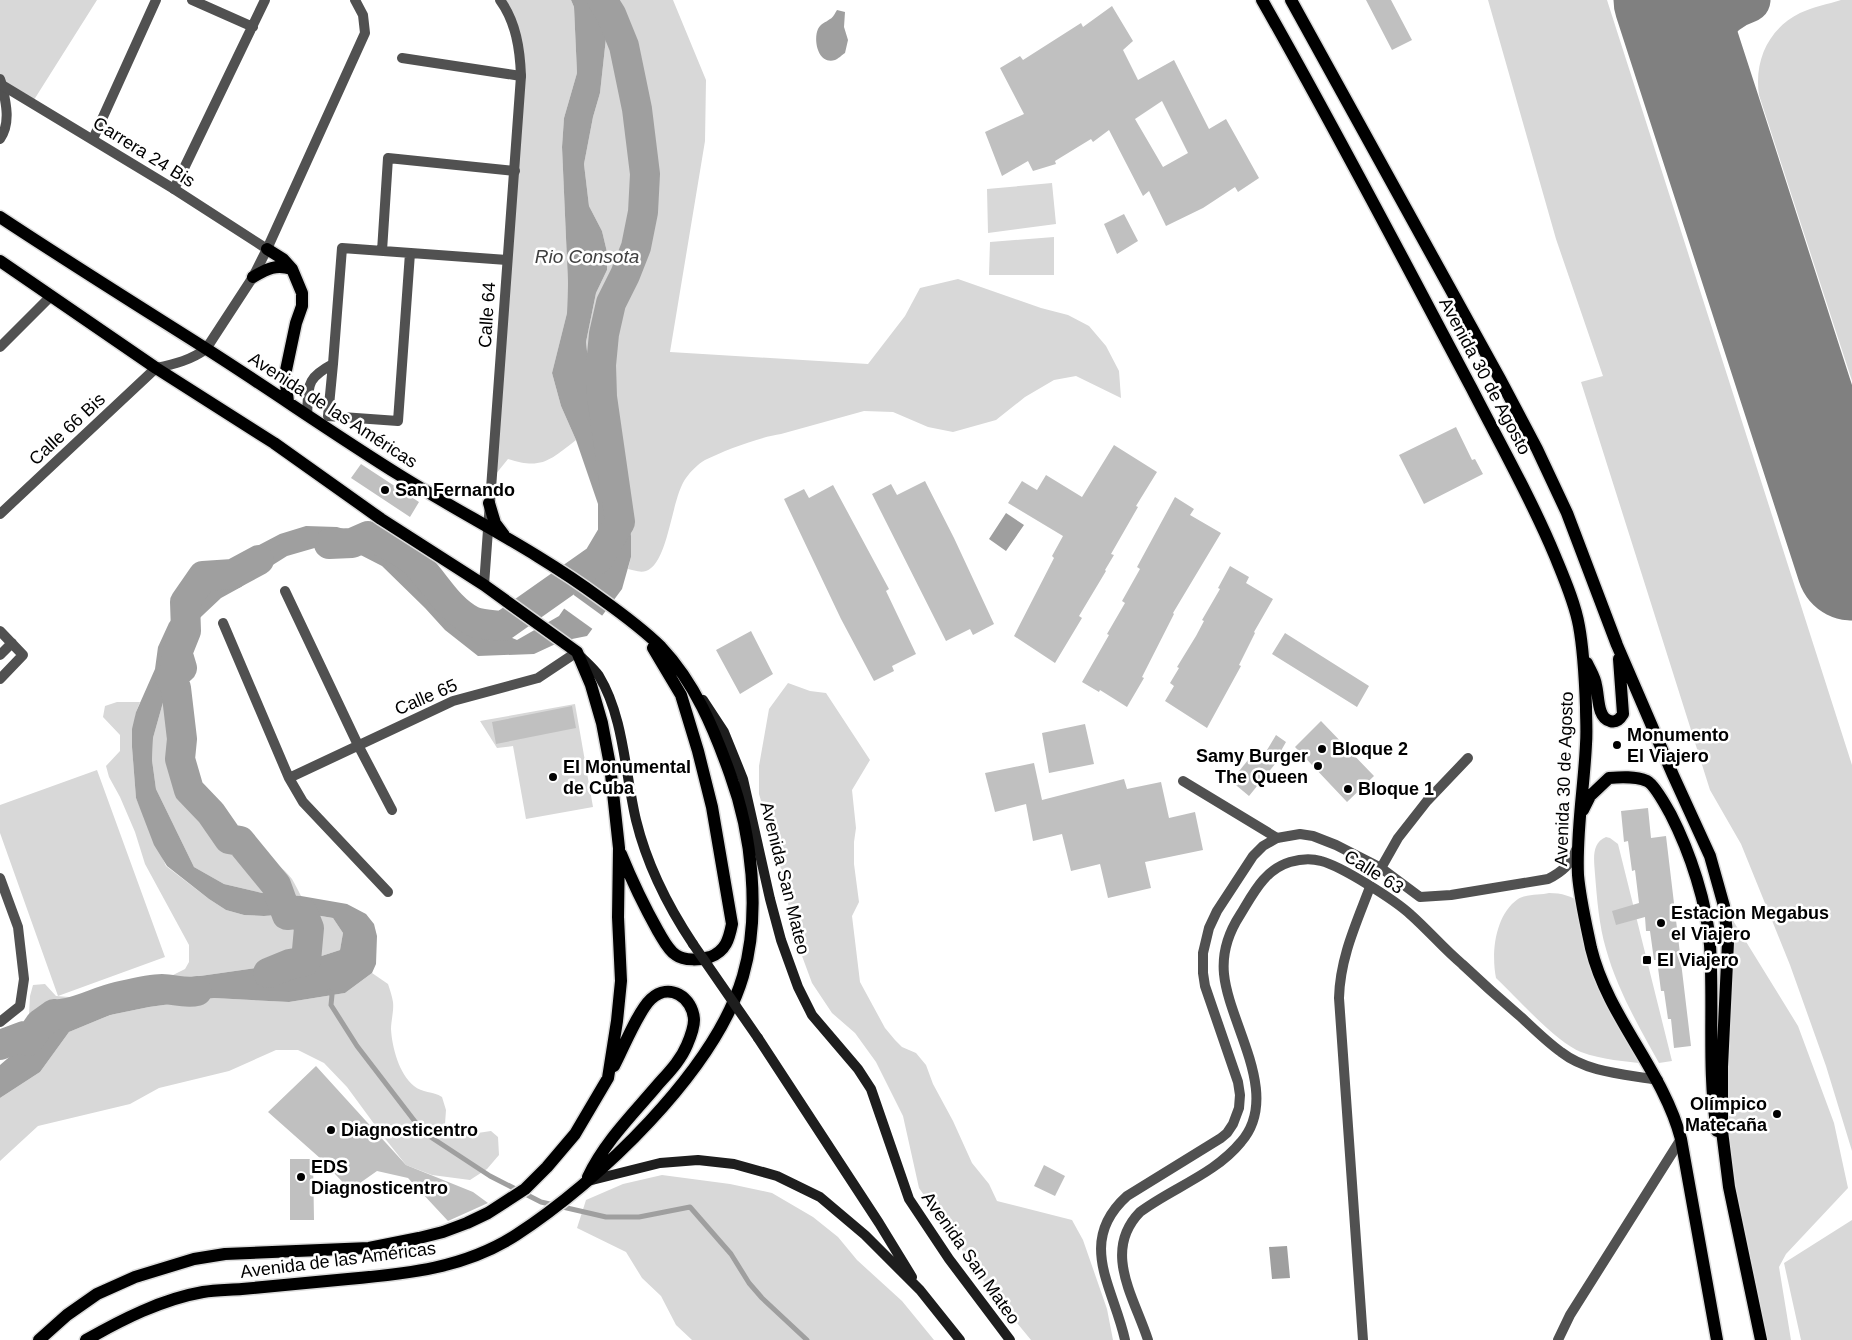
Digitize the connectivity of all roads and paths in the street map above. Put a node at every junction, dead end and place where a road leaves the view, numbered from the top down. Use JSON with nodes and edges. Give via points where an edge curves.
{"nodes":[{"id":1,"x":156,"y":0,"type":"edge"},
{"id":2,"x":192,"y":0,"type":"edge"},
{"id":3,"x":265,"y":0,"type":"edge"},
{"id":4,"x":355,"y":0,"type":"edge"},
{"id":5,"x":500,"y":0,"type":"edge"},
{"id":6,"x":1262,"y":0,"type":"edge"},
{"id":7,"x":1291,"y":0,"type":"edge"},
{"id":8,"x":253,"y":27,"type":"junction"},
{"id":9,"x":402,"y":58,"type":"dead end"},
{"id":10,"x":521,"y":76,"type":"junction"},
{"id":11,"x":1,"y":82,"type":"edge"},
{"id":12,"x":0,"y":139,"type":"edge"},
{"id":13,"x":93,"y":139,"type":"junction"},
{"id":14,"x":515,"y":170,"type":"junction"},
{"id":15,"x":174,"y":189,"type":"junction"},
{"id":16,"x":0,"y":217,"type":"edge"},
{"id":17,"x":267,"y":249,"type":"junction"},
{"id":18,"x":382,"y":251,"type":"junction"},
{"id":19,"x":410,"y":253,"type":"junction"},
{"id":20,"x":507,"y":260,"type":"junction"},
{"id":21,"x":0,"y":261,"type":"edge"},
{"id":22,"x":292,"y":269,"type":"junction"},
{"id":23,"x":252,"y":277,"type":"junction"},
{"id":24,"x":50,"y":297,"type":"junction"},
{"id":25,"x":0,"y":347,"type":"edge"},
{"id":26,"x":206,"y":349,"type":"junction"},
{"id":27,"x":333,"y":364,"type":"junction"},
{"id":28,"x":156,"y":368,"type":"junction"},
{"id":29,"x":288,"y":402,"type":"junction"},
{"id":30,"x":308,"y":415,"type":"junction"},
{"id":31,"x":489,"y":504,"type":"junction"},
{"id":32,"x":0,"y":514,"type":"edge"},
{"id":33,"x":464,"y":514,"type":"junction"},
{"id":34,"x":487,"y":528,"type":"junction"},
{"id":35,"x":507,"y":539,"type":"junction"},
{"id":36,"x":484,"y":585,"type":"junction"},
{"id":37,"x":285,"y":591,"type":"dead end"},
{"id":38,"x":223,"y":623,"type":"dead end"},
{"id":39,"x":0,"y":631,"type":"edge"},
{"id":40,"x":644,"y":632,"type":"junction"},
{"id":41,"x":12,"y":644,"type":"junction"},
{"id":42,"x":1617,"y":645,"type":"junction"},
{"id":43,"x":576,"y":652,"type":"junction"},
{"id":44,"x":0,"y":655,"type":"edge"},
{"id":45,"x":1584,"y":656,"type":"junction"},
{"id":46,"x":686,"y":677,"type":"junction"},
{"id":47,"x":0,"y":679,"type":"edge"},
{"id":48,"x":358,"y":745,"type":"junction"},
{"id":49,"x":1468,"y":758,"type":"dead end"},
{"id":50,"x":289,"y":778,"type":"junction"},
{"id":51,"x":1184,"y":781,"type":"dead end"},
{"id":52,"x":392,"y":810,"type":"dead end"},
{"id":53,"x":1580,"y":815,"type":"junction"},
{"id":54,"x":1278,"y":838,"type":"junction"},
{"id":55,"x":1578,"y":844,"type":"junction"},
{"id":56,"x":619,"y":848,"type":"junction"},
{"id":57,"x":1381,"y":868,"type":"junction"},
{"id":58,"x":0,"y":878,"type":"edge"},
{"id":59,"x":1370,"y":887,"type":"junction"},
{"id":60,"x":388,"y":892,"type":"dead end"},
{"id":61,"x":0,"y":1022,"type":"edge"},
{"id":62,"x":608,"y":1078,"type":"junction"},
{"id":63,"x":1658,"y":1080,"type":"junction"},
{"id":64,"x":1681,"y":1139,"type":"junction"},
{"id":65,"x":586,"y":1181,"type":"junction"},
{"id":66,"x":1729,"y":1187,"type":"junction"},
{"id":67,"x":920,"y":1290,"type":"junction"},
{"id":68,"x":39,"y":1340,"type":"edge"},
{"id":69,"x":86,"y":1340,"type":"edge"},
{"id":70,"x":960,"y":1340,"type":"edge"},
{"id":71,"x":1010,"y":1340,"type":"edge"},
{"id":72,"x":1125,"y":1340,"type":"edge"},
{"id":73,"x":1148,"y":1340,"type":"edge"},
{"id":74,"x":1363,"y":1340,"type":"edge"},
{"id":75,"x":1558,"y":1340,"type":"edge"},
{"id":76,"x":1717,"y":1340,"type":"edge"},
{"id":77,"x":1761,"y":1340,"type":"edge"}],
"edges":[{"from":1,"to":13,"type":"street"},
{"from":2,"to":8,"type":"street"},
{"from":3,"to":8,"type":"street"},
{"from":4,"to":17,"type":"street","via":[[363,15],[365,33]]},
{"from":5,"to":10,"type":"street","name":"Calle 64","via":[[508,11],[520,49]]},
{"from":6,"to":45,"type":"main road","name":"Avenida 30 de Agosto","via":[[1342,143],[1543,527],[1579,623]]},
{"from":7,"to":42,"type":"main road","name":"Avenida 30 de Agosto","via":[[1537,449],[1567,513]]},
{"from":8,"to":15,"type":"street"},
{"from":9,"to":10,"type":"street"},
{"from":10,"to":14,"type":"street","name":"Calle 64"},
{"from":11,"to":12,"type":"street","via":[[7,108],[6,131]]},
{"from":11,"to":13,"type":"street","name":"Carrera 24 Bis"},
{"from":13,"to":15,"type":"street","name":"Carrera 24 Bis"},
{"from":14,"to":18,"type":"street","via":[[388,158]]},
{"from":14,"to":20,"type":"street","name":"Calle 64"},
{"from":15,"to":17,"type":"street","name":"Carrera 24 Bis"},
{"from":16,"to":26,"type":"main road","name":"Avenida de las Américas"},
{"from":17,"to":22,"type":"main road"},
{"from":17,"to":23,"type":"street"},
{"from":18,"to":19,"type":"street"},
{"from":18,"to":27,"type":"street","via":[[342,248]]},
{"from":19,"to":20,"type":"street"},
{"from":19,"to":27,"type":"street","via":[[398,421],[328,416]]},
{"from":20,"to":31,"type":"street","name":"Calle 64"},
{"from":21,"to":24,"type":"main road","name":"Avenida de las Américas"},
{"from":22,"to":23,"type":"main road","via":[[270,268]]},
{"from":22,"to":29,"type":"main road","via":[[302,293],[302,306],[287,359]]},
{"from":23,"to":26,"type":"street"},
{"from":24,"to":25,"type":"street"},
{"from":24,"to":28,"type":"main road","name":"Avenida de las Américas"},
{"from":26,"to":28,"type":"street","via":[[181,363]]},
{"from":26,"to":29,"type":"main road","name":"Avenida de las Américas"},
{"from":27,"to":30,"type":"street","via":[[318,372],[309,384]]},
{"from":28,"to":32,"type":"street","name":"Calle 66 Bis"},
{"from":28,"to":36,"type":"main road","name":"Avenida de las Américas"},
{"from":29,"to":30,"type":"main road","name":"Avenida de las Américas"},
{"from":30,"to":33,"type":"main road","name":"Avenida de las Américas"},
{"from":31,"to":33,"type":"main road","via":[[479,514]]},
{"from":31,"to":34,"type":"street","name":"Calle 64"},
{"from":31,"to":35,"type":"main road","via":[[495,523]]},
{"from":33,"to":34,"type":"main road","name":"Avenida de las Américas"},
{"from":34,"to":35,"type":"main road","name":"Avenida de las Américas"},
{"from":34,"to":36,"type":"street","name":"Calle 64"},
{"from":35,"to":40,"type":"main road","name":"Avenida de las Américas","via":[[566,572]]},
{"from":36,"to":43,"type":"main road","name":"Avenida de las Américas"},
{"from":37,"to":48,"type":"street"},
{"from":38,"to":50,"type":"street"},
{"from":39,"to":41,"type":"street"},
{"from":40,"to":46,"type":"main road","name":"Avenida de las Américas"},
{"from":40,"to":56,"type":"main road","via":[[681,695],[698,751],[712,806],[732,924],[725,947],[707,958],[677,956],[666,945],[644,906]]},
{"from":41,"to":44,"type":"street"},
{"from":41,"to":47,"type":"street","via":[[23,655]]},
{"from":42,"to":45,"type":"main road","via":[[1624,708],[1623,714],[1613,722],[1602,717],[1596,683]]},
{"from":42,"to":66,"type":"main road","name":"Avenida 30 de Agosto","via":[[1710,856],[1724,906],[1728,942],[1722,1131]]},
{"from":43,"to":48,"type":"street","name":"Calle 65","via":[[538,678],[453,701]]},
{"from":43,"to":56,"type":"main road","name":"Avenida de las Américas","via":[[591,685],[602,723]]},
{"from":43,"to":67,"type":"main road","bridge":true,"via":[[598,674],[606,688],[628,768],[635,818],[648,862],[672,913],[880,1223]]},
{"from":45,"to":53,"type":"main road","name":"Avenida 30 de Agosto","via":[[1586,744]]},
{"from":46,"to":65,"type":"main road","name":"Avenida de las Américas","via":[[724,756],[739,797],[749,841],[753,885],[751,930],[744,974],[729,1013],[683,1082],[615,1156]]},
{"from":46,"to":71,"type":"main road","name":"Avenida San Mateo","via":[[720,725],[743,779],[781,940],[812,1015],[871,1089],[909,1199]]},
{"from":48,"to":50,"type":"street","name":"Calle 65"},
{"from":48,"to":52,"type":"street"},
{"from":49,"to":57,"type":"street","via":[[1427,801],[1398,838]]},
{"from":50,"to":60,"type":"street","via":[[302,802]]},
{"from":51,"to":54,"type":"street"},
{"from":53,"to":55,"type":"main road","name":"Avenida 30 de Agosto"},
{"from":53,"to":66,"type":"main road","via":[[1590,796],[1609,778],[1635,778],[1648,782],[1663,801],[1692,864],[1710,944],[1713,1108]]},
{"from":54,"to":57,"type":"street","name":"Calle 63","via":[[1313,836]]},
{"from":54,"to":72,"type":"street","name":"Calle 63","via":[[1253,856],[1222,904],[1205,942],[1205,986],[1238,1082],[1239,1108],[1234,1124],[1221,1138],[1127,1196],[1108,1219],[1101,1240],[1102,1270]]},
{"from":55,"to":57,"type":"street","name":"Calle 63","via":[[1572,860],[1548,879],[1451,895],[1420,897]]},
{"from":55,"to":63,"type":"main road","name":"Avenida 30 de Agosto","via":[[1582,903],[1595,960],[1620,1020]]},
{"from":56,"to":62,"type":"main road","name":"Avenida de las Américas","via":[[621,980]]},
{"from":58,"to":61,"type":"street","via":[[18,926],[24,979],[20,1006]]},
{"from":59,"to":63,"type":"street","name":"Calle 63","via":[[1409,913],[1562,1053],[1594,1068]]},
{"from":59,"to":73,"type":"street","name":"Calle 63","via":[[1330,864],[1309,859],[1291,861],[1266,876],[1235,923],[1227,942],[1224,973],[1254,1080],[1256,1108],[1249,1131],[1228,1156],[1146,1207],[1125,1232],[1122,1264]]},
{"from":59,"to":74,"type":"street","via":[[1345,954],[1339,998]]},
{"from":62,"to":65,"type":"main road","via":[[652,998],[673,992],[684,997],[694,1021],[686,1047],[676,1064],[596,1159]]},
{"from":62,"to":68,"type":"main road","name":"Avenida de las Américas","via":[[575,1134],[547,1167],[525,1189],[488,1213],[443,1232],[369,1248],[225,1254],[194,1259],[135,1277],[97,1294]]},
{"from":63,"to":64,"type":"main road","name":"Avenida 30 de Agosto"},
{"from":64,"to":75,"type":"street","via":[[1570,1315]]},
{"from":64,"to":76,"type":"main road","name":"Avenida 30 de Agosto"},
{"from":65,"to":67,"type":"main road","via":[[660,1163],[698,1160],[734,1164],[777,1176],[820,1197],[865,1235]]},
{"from":65,"to":69,"type":"main road","name":"Avenida de las Américas","via":[[514,1237],[478,1256],[428,1270],[200,1293],[141,1311]]},
{"from":66,"to":77,"type":"main road"},
{"from":67,"to":70,"type":"main road"}]}
